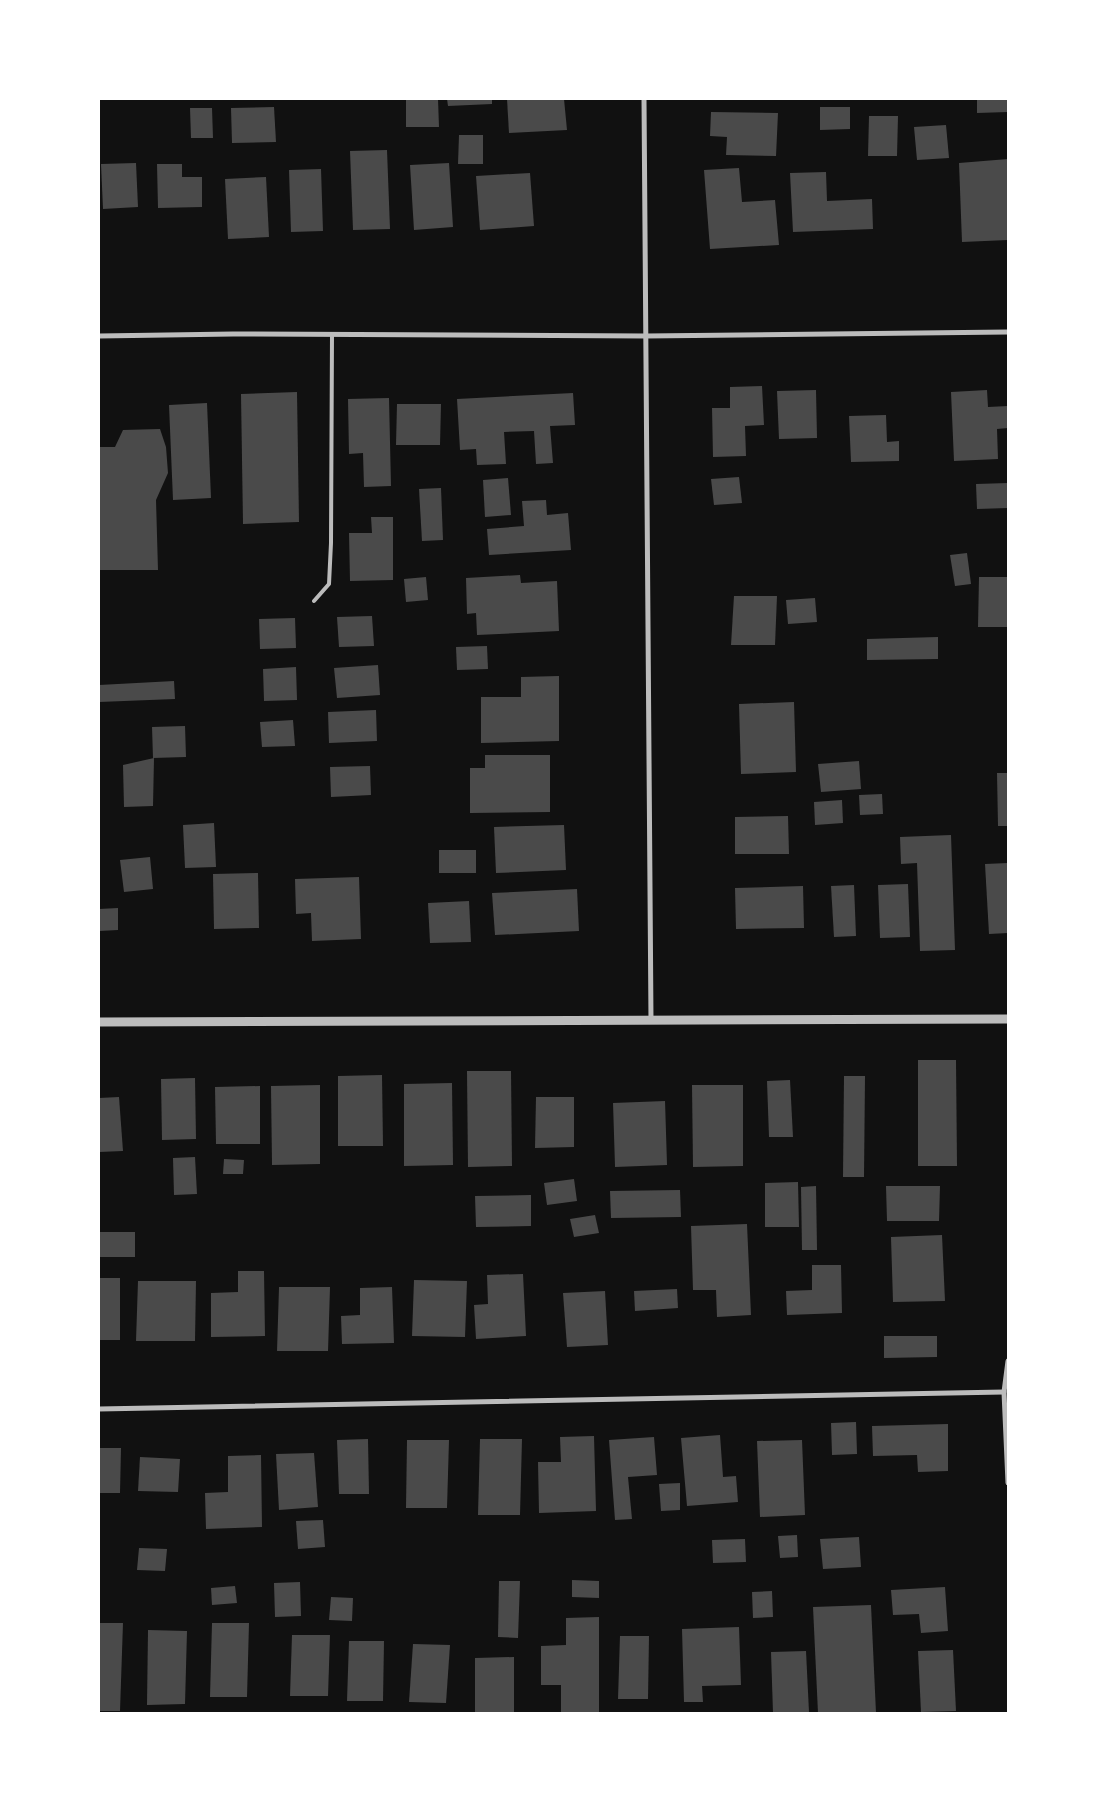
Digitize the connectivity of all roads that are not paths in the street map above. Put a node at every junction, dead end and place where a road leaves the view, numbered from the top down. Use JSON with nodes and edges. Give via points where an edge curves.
{"nodes":[{"id":1,"x":644,"y":99,"type":"edge"},
{"id":2,"x":1008,"y":332,"type":"edge"},
{"id":3,"x":332,"y":334,"type":"junction"},
{"id":4,"x":99,"y":336,"type":"edge"},
{"id":5,"x":646,"y":336,"type":"junction"},
{"id":6,"x":314,"y":601,"type":"dead end"},
{"id":7,"x":1008,"y":1019,"type":"edge"},
{"id":8,"x":651,"y":1020,"type":"junction"},
{"id":9,"x":99,"y":1022,"type":"edge"},
{"id":10,"x":1008,"y":1361,"type":"edge"},
{"id":11,"x":1004,"y":1392,"type":"junction"},
{"id":12,"x":99,"y":1409,"type":"edge"},
{"id":13,"x":1008,"y":1483,"type":"edge"}],
"edges":[{"from":1,"to":5,"type":"street"},
{"from":2,"to":5,"type":"street"},
{"from":3,"to":4,"type":"street"},
{"from":3,"to":5,"type":"street"},
{"from":3,"to":6,"type":"lane","via":[[332,543],[329,584]]},
{"from":5,"to":8,"type":"street"},
{"from":7,"to":8,"type":"street"},
{"from":8,"to":9,"type":"street"},
{"from":10,"to":11,"type":"street"},
{"from":11,"to":12,"type":"street"},
{"from":11,"to":13,"type":"street"}]}
